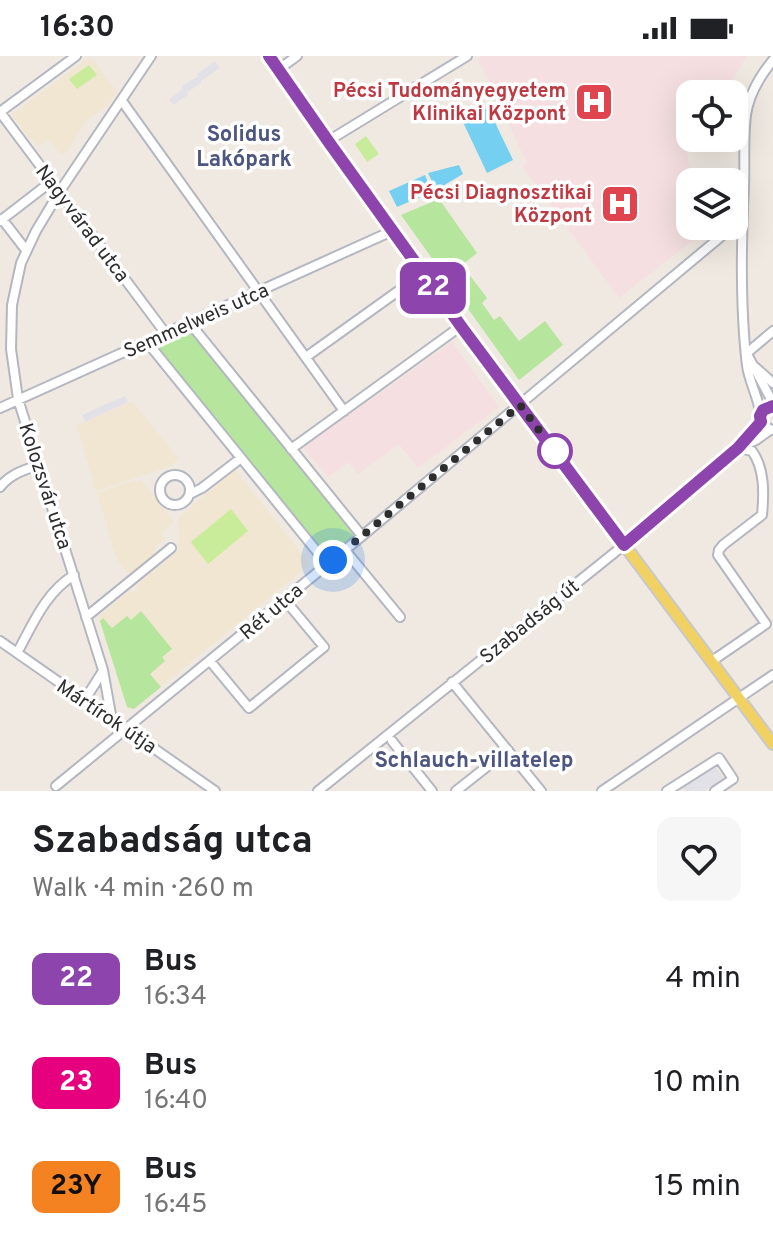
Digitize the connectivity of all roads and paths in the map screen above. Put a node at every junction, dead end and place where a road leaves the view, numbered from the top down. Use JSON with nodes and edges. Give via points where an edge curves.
{"nodes":[{"id":1,"x":76,"y":56,"type":"edge"},
{"id":2,"x":151,"y":56,"type":"edge"},
{"id":3,"x":269,"y":56,"type":"edge"},
{"id":4,"x":297,"y":56,"type":"edge"},
{"id":5,"x":467,"y":56,"type":"edge"},
{"id":6,"x":773,"y":60,"type":"edge"},
{"id":7,"x":279,"y":69,"type":"junction"},
{"id":8,"x":122,"y":101,"type":"junction"},
{"id":9,"x":0,"y":112,"type":"edge"},
{"id":10,"x":328,"y":141,"type":"junction"},
{"id":11,"x":744,"y":168,"type":"edge"},
{"id":12,"x":52,"y":181,"type":"junction"},
{"id":13,"x":60,"y":191,"type":"junction"},
{"id":14,"x":1,"y":220,"type":"edge"},
{"id":15,"x":392,"y":231,"type":"junction"},
{"id":16,"x":717,"y":240,"type":"edge"},
{"id":17,"x":742,"y":240,"type":"edge"},
{"id":18,"x":26,"y":250,"type":"junction"},
{"id":19,"x":415,"y":279,"type":"dead end"},
{"id":20,"x":260,"y":292,"type":"junction"},
{"id":21,"x":189,"y":322,"type":"junction"},
{"id":22,"x":461,"y":326,"type":"junction"},
{"id":23,"x":773,"y":331,"type":"edge"},
{"id":24,"x":166,"y":334,"type":"junction"},
{"id":25,"x":147,"y":342,"type":"junction"},
{"id":26,"x":747,"y":353,"type":"junction"},
{"id":27,"x":306,"y":357,"type":"junction"},
{"id":28,"x":754,"y":366,"type":"junction"},
{"id":29,"x":773,"y":383,"type":"edge"},
{"id":30,"x":18,"y":399,"type":"junction"},
{"id":31,"x":773,"y":404,"type":"edge"},
{"id":32,"x":520,"y":405,"type":"junction"},
{"id":33,"x":0,"y":408,"type":"edge"},
{"id":34,"x":344,"y":411,"type":"junction"},
{"id":35,"x":761,"y":418,"type":"junction"},
{"id":36,"x":771,"y":430,"type":"edge"},
{"id":37,"x":738,"y":448,"type":"junction"},
{"id":38,"x":291,"y":449,"type":"junction"},
{"id":39,"x":241,"y":458,"type":"junction"},
{"id":40,"x":39,"y":465,"type":"junction"},
{"id":41,"x":0,"y":487,"type":"edge"},
{"id":42,"x":190,"y":494,"type":"dead end"},
{"id":43,"x":362,"y":536,"type":"junction"},
{"id":44,"x":624,"y":545,"type":"junction"},
{"id":45,"x":171,"y":548,"type":"dead end"},
{"id":46,"x":345,"y":550,"type":"junction"},
{"id":47,"x":327,"y":564,"type":"junction"},
{"id":48,"x":74,"y":575,"type":"junction"},
{"id":49,"x":285,"y":600,"type":"junction"},
{"id":50,"x":86,"y":617,"type":"junction"},
{"id":51,"x":400,"y":617,"type":"dead end"},
{"id":52,"x":0,"y":641,"type":"edge"},
{"id":53,"x":17,"y":653,"type":"junction"},
{"id":54,"x":210,"y":661,"type":"junction"},
{"id":55,"x":712,"y":661,"type":"junction"},
{"id":56,"x":103,"y":670,"type":"junction"},
{"id":57,"x":773,"y":675,"type":"edge"},
{"id":58,"x":452,"y":682,"type":"junction"},
{"id":59,"x":739,"y":698,"type":"junction"},
{"id":60,"x":84,"y":701,"type":"junction"},
{"id":61,"x":112,"y":720,"type":"junction"},
{"id":62,"x":127,"y":729,"type":"junction"},
{"id":63,"x":392,"y":741,"type":"dead end"},
{"id":64,"x":773,"y":744,"type":"edge"},
{"id":65,"x":508,"y":750,"type":"junction"},
{"id":66,"x":56,"y":786,"type":"dead end"},
{"id":67,"x":215,"y":791,"type":"edge"},
{"id":68,"x":318,"y":791,"type":"edge"},
{"id":69,"x":432,"y":791,"type":"edge"},
{"id":70,"x":456,"y":791,"type":"edge"},
{"id":71,"x":541,"y":791,"type":"edge"},
{"id":72,"x":602,"y":791,"type":"edge"},
{"id":73,"x":667,"y":791,"type":"edge"},
{"id":74,"x":715,"y":791,"type":"edge"}],
"edges":[{"from":1,"to":9,"type":"street"},
{"from":2,"to":8,"type":"street","name":"Kolozsvár utca"},
{"from":3,"to":7,"type":"main road"},
{"from":4,"to":7,"type":"street"},
{"from":5,"to":10,"type":"street"},
{"from":6,"to":11,"type":"street","via":[[750,97]]},
{"from":7,"to":10,"type":"main road"},
{"from":8,"to":13,"type":"street","name":"Kolozsvár utca"},
{"from":8,"to":20,"type":"street"},
{"from":9,"to":12,"type":"street","name":"Nagyvárad utca"},
{"from":10,"to":15,"type":"main road"},
{"from":12,"to":13,"type":"street","name":"Nagyvárad utca"},
{"from":12,"to":14,"type":"street"},
{"from":13,"to":18,"type":"street","name":"Kolozsvár utca"},
{"from":13,"to":24,"type":"street","name":"Nagyvárad utca"},
{"from":14,"to":18,"type":"street"},
{"from":15,"to":20,"type":"street","name":"Semmelweis utca"},
{"from":15,"to":22,"type":"main road"},
{"from":16,"to":32,"type":"street","name":"Rét utca"},
{"from":17,"to":26,"type":"street"},
{"from":18,"to":30,"type":"street","name":"Kolozsvár utca","via":[[12,305]]},
{"from":19,"to":27,"type":"street"},
{"from":20,"to":21,"type":"street","name":"Semmelweis utca"},
{"from":20,"to":27,"type":"street"},
{"from":21,"to":24,"type":"street","name":"Semmelweis utca"},
{"from":21,"to":38,"type":"street"},
{"from":22,"to":32,"type":"main road"},
{"from":22,"to":34,"type":"street"},
{"from":23,"to":26,"type":"street"},
{"from":24,"to":25,"type":"street","name":"Semmelweis utca"},
{"from":25,"to":30,"type":"street","name":"Semmelweis utca"},
{"from":25,"to":39,"type":"street"},
{"from":26,"to":28,"type":"street"},
{"from":26,"to":35,"type":"street"},
{"from":27,"to":34,"type":"street"},
{"from":28,"to":29,"type":"street"},
{"from":28,"to":31,"type":"street"},
{"from":30,"to":33,"type":"street","name":"Semmelweis utca"},
{"from":30,"to":40,"type":"street","name":"Kolozsvár utca"},
{"from":31,"to":35,"type":"street","name":"Szabadság út"},
{"from":32,"to":43,"type":"street","name":"Rét utca"},
{"from":32,"to":44,"type":"main road"},
{"from":34,"to":38,"type":"street"},
{"from":35,"to":36,"type":"street"},
{"from":35,"to":37,"type":"street","name":"Szabadság út"},
{"from":36,"to":37,"type":"street","name":"Szabadság út"},
{"from":37,"to":44,"type":"street","name":"Szabadság út"},
{"from":37,"to":55,"type":"street","via":[[752,451],[760,465],[762,515],[723,545],[718,555],[766,624]]},
{"from":38,"to":43,"type":"street"},
{"from":39,"to":42,"type":"street"},
{"from":39,"to":47,"type":"street"},
{"from":40,"to":41,"type":"street","via":[[15,473]]},
{"from":40,"to":48,"type":"street","name":"Kolozsvár utca"},
{"from":43,"to":46,"type":"street","name":"Rét utca"},
{"from":44,"to":55,"type":"main road"},
{"from":44,"to":58,"type":"street","name":"Szabadság út"},
{"from":45,"to":50,"type":"street"},
{"from":46,"to":47,"type":"street","name":"Rét utca"},
{"from":46,"to":51,"type":"street"},
{"from":47,"to":49,"type":"street","name":"Rét utca"},
{"from":48,"to":50,"type":"street","name":"Kolozsvár utca"},
{"from":48,"to":53,"type":"street","via":[[51,594]]},
{"from":49,"to":54,"type":"street","name":"Rét utca"},
{"from":49,"to":54,"type":"street","via":[[324,647],[249,708]]},
{"from":50,"to":56,"type":"street","name":"Kolozsvár utca"},
{"from":52,"to":53,"type":"street","name":"Mártírok útja"},
{"from":53,"to":60,"type":"street","name":"Mártírok útja"},
{"from":54,"to":62,"type":"street","name":"Rét utca"},
{"from":55,"to":59,"type":"main road"},
{"from":56,"to":60,"type":"street"},
{"from":56,"to":61,"type":"street","name":"Kolozsvár utca"},
{"from":57,"to":59,"type":"street"},
{"from":58,"to":65,"type":"street"},
{"from":58,"to":68,"type":"street","name":"Szabadság út"},
{"from":59,"to":64,"type":"main road"},
{"from":59,"to":72,"type":"street"},
{"from":60,"to":61,"type":"street","name":"Mártírok útja"},
{"from":61,"to":62,"type":"street","name":"Mártírok útja"},
{"from":62,"to":66,"type":"street","name":"Rét utca"},
{"from":62,"to":67,"type":"street","name":"Mártírok útja"},
{"from":63,"to":69,"type":"street"},
{"from":65,"to":70,"type":"street"},
{"from":65,"to":71,"type":"street"},
{"from":73,"to":74,"type":"street","via":[[719,758],[733,779]]}]}
